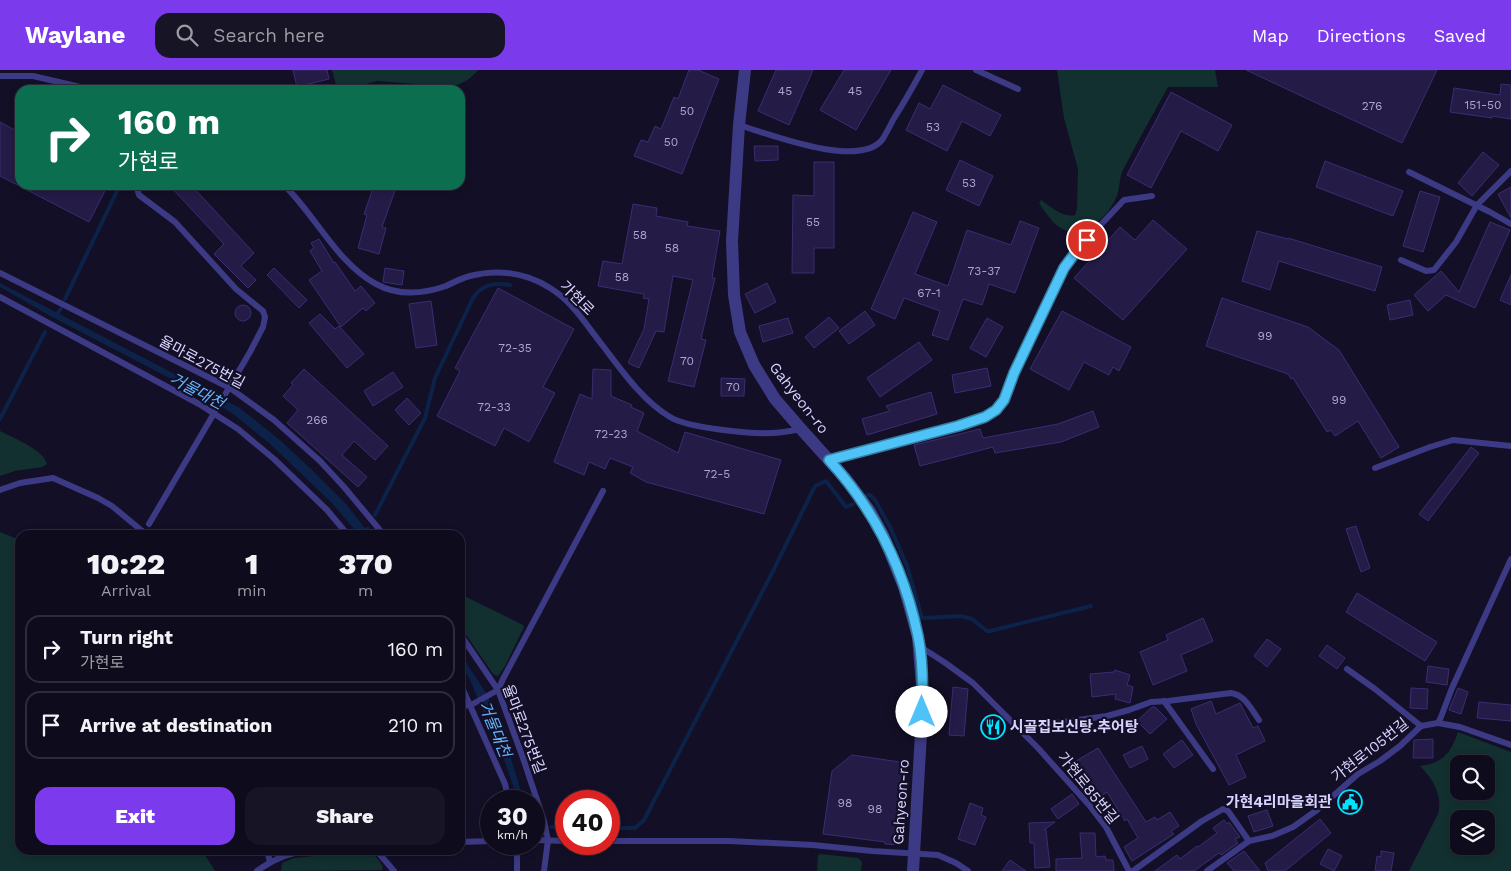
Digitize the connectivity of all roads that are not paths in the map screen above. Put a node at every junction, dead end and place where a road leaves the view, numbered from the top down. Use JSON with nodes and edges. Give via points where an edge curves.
{"nodes":[{"id":1,"x":746,"y":70,"type":"edge"},
{"id":2,"x":922,"y":70,"type":"edge"},
{"id":3,"x":976,"y":70,"type":"edge"},
{"id":4,"x":0,"y":76,"type":"edge"},
{"id":5,"x":72,"y":85,"type":"edge"},
{"id":6,"x":1018,"y":89,"type":"dead end"},
{"id":7,"x":738,"y":125,"type":"junction"},
{"id":8,"x":1511,"y":170,"type":"edge"},
{"id":9,"x":1409,"y":172,"type":"dead end"},
{"id":10,"x":137,"y":190,"type":"edge"},
{"id":11,"x":288,"y":190,"type":"edge"},
{"id":12,"x":1152,"y":196,"type":"dead end"},
{"id":13,"x":1477,"y":205,"type":"junction"},
{"id":14,"x":1511,"y":224,"type":"edge"},
{"id":15,"x":1401,"y":260,"type":"dead end"},
{"id":16,"x":0,"y":273,"type":"edge"},
{"id":17,"x":0,"y":297,"type":"edge"},
{"id":18,"x":230,"y":388,"type":"junction"},
{"id":19,"x":214,"y":414,"type":"junction"},
{"id":20,"x":801,"y":429,"type":"junction"},
{"id":21,"x":1511,"y":446,"type":"edge"},
{"id":22,"x":829,"y":460,"type":"junction"},
{"id":23,"x":1375,"y":468,"type":"dead end"},
{"id":24,"x":0,"y":490,"type":"edge"},
{"id":25,"x":603,"y":491,"type":"dead end"},
{"id":26,"x":149,"y":524,"type":"dead end"},
{"id":27,"x":142,"y":530,"type":"edge"},
{"id":28,"x":344,"y":530,"type":"edge"},
{"id":29,"x":380,"y":530,"type":"edge"},
{"id":30,"x":1511,"y":559,"type":"edge"},
{"id":31,"x":465,"y":641,"type":"edge"},
{"id":32,"x":919,"y":646,"type":"junction"},
{"id":33,"x":1347,"y":669,"type":"dead end"},
{"id":34,"x":498,"y":690,"type":"junction"},
{"id":35,"x":465,"y":693,"type":"edge"},
{"id":36,"x":1164,"y":701,"type":"junction"},
{"id":37,"x":465,"y":706,"type":"edge"},
{"id":38,"x":471,"y":706,"type":"junction"},
{"id":39,"x":1258,"y":720,"type":"dead end"},
{"id":40,"x":1438,"y":723,"type":"junction"},
{"id":41,"x":1421,"y":726,"type":"junction"},
{"id":42,"x":1018,"y":727,"type":"junction"},
{"id":43,"x":1511,"y":745,"type":"edge"},
{"id":44,"x":1213,"y":769,"type":"dead end"},
{"id":45,"x":507,"y":790,"type":"edge"},
{"id":46,"x":548,"y":840,"type":"junction"},
{"id":47,"x":555,"y":840,"type":"edge"},
{"id":48,"x":480,"y":841,"type":"edge"},
{"id":49,"x":620,"y":841,"type":"edge"},
{"id":50,"x":1250,"y":841,"type":"junction"},
{"id":51,"x":465,"y":842,"type":"edge"},
{"id":52,"x":914,"y":853,"type":"junction"},
{"id":53,"x":268,"y":855,"type":"edge"},
{"id":54,"x":288,"y":855,"type":"edge"},
{"id":55,"x":380,"y":855,"type":"edge"},
{"id":56,"x":517,"y":855,"type":"edge"},
{"id":57,"x":270,"y":862,"type":"junction"},
{"id":58,"x":257,"y":871,"type":"edge"},
{"id":59,"x":394,"y":871,"type":"edge"},
{"id":60,"x":517,"y":871,"type":"edge"},
{"id":61,"x":544,"y":871,"type":"edge"},
{"id":62,"x":913,"y":871,"type":"edge"},
{"id":63,"x":968,"y":871,"type":"edge"},
{"id":64,"x":1131,"y":871,"type":"edge"},
{"id":65,"x":1207,"y":871,"type":"edge"}],
"edges":[{"from":1,"to":7,"type":"street","name":"Gahyeon-ro"},
{"from":2,"to":7,"type":"lane","via":[[881,141],[870,149],[855,151],[804,145]]},
{"from":3,"to":6,"type":"lane"},
{"from":4,"to":5,"type":"lane","via":[[33,76]]},
{"from":7,"to":20,"type":"street","name":"Gahyeon-ro","via":[[732,240],[734,295],[740,332],[754,365]]},
{"from":8,"to":13,"type":"lane"},
{"from":9,"to":13,"type":"lane"},
{"from":10,"to":18,"type":"lane","via":[[138,195],[175,222],[265,317],[263,327]]},
{"from":11,"to":20,"type":"lane","name":"가현로","via":[[346,260],[386,289],[421,292],[491,272],[530,278],[564,298],[644,396],[672,419],[703,427],[742,431],[770,433]]},
{"from":12,"to":22,"type":"lane","via":[[1124,200],[1064,268],[1004,400],[996,410],[958,426]]},
{"from":13,"to":14,"type":"lane"},
{"from":13,"to":15,"type":"lane","via":[[1456,242],[1434,270],[1426,271]]},
{"from":16,"to":18,"type":"lane","name":"율마로275번길"},
{"from":17,"to":19,"type":"lane"},
{"from":18,"to":19,"type":"lane"},
{"from":18,"to":29,"type":"lane","name":"율마로275번길","via":[[274,420],[320,461]]},
{"from":19,"to":26,"type":"lane"},
{"from":19,"to":28,"type":"lane","via":[[274,459]]},
{"from":20,"to":22,"type":"street","name":"Gahyeon-ro"},
{"from":21,"to":23,"type":"lane","via":[[1453,440]]},
{"from":22,"to":32,"type":"street","name":"Gahyeon-ro","via":[[870,511],[883,535],[904,586]]},
{"from":24,"to":27,"type":"lane","via":[[53,478],[112,506]]},
{"from":25,"to":34,"type":"lane"},
{"from":30,"to":40,"type":"lane"},
{"from":31,"to":34,"type":"lane","name":"율마로275번길"},
{"from":32,"to":42,"type":"lane","name":"가현로85번길","via":[[973,683]]},
{"from":32,"to":52,"type":"street","name":"Gahyeon-ro","via":[[922,717]]},
{"from":33,"to":41,"type":"lane","name":"가현로105번길"},
{"from":34,"to":38,"type":"lane"},
{"from":34,"to":46,"type":"lane","name":"율마로275번길"},
{"from":35,"to":38,"type":"lane"},
{"from":36,"to":39,"type":"lane","via":[[1238,694]]},
{"from":36,"to":42,"type":"lane","via":[[1108,716]]},
{"from":36,"to":44,"type":"lane"},
{"from":37,"to":38,"type":"lane"},
{"from":38,"to":45,"type":"lane"},
{"from":40,"to":41,"type":"lane","name":"가현로105번길"},
{"from":40,"to":43,"type":"lane","name":"가현로105번길","via":[[1460,727]]},
{"from":41,"to":50,"type":"lane","name":"가현로105번길","via":[[1400,746],[1358,774],[1293,827]]},
{"from":42,"to":64,"type":"lane","name":"가현로85번길","via":[[1089,805],[1106,827]]},
{"from":46,"to":47,"type":"lane"},
{"from":46,"to":61,"type":"lane","name":"율마로275번길"},
{"from":48,"to":51,"type":"lane"},
{"from":49,"to":52,"type":"lane","via":[[748,842]]},
{"from":50,"to":64,"type":"lane","name":"가현로85번길","via":[[1228,810],[1223,809]]},
{"from":50,"to":65,"type":"lane","name":"가현로105번길"},
{"from":52,"to":62,"type":"street","name":"Gahyeon-ro"},
{"from":52,"to":63,"type":"lane","via":[[938,855]]},
{"from":53,"to":57,"type":"lane"},
{"from":54,"to":57,"type":"lane"},
{"from":55,"to":59,"type":"lane"},
{"from":56,"to":60,"type":"lane"},
{"from":57,"to":58,"type":"lane"}]}
